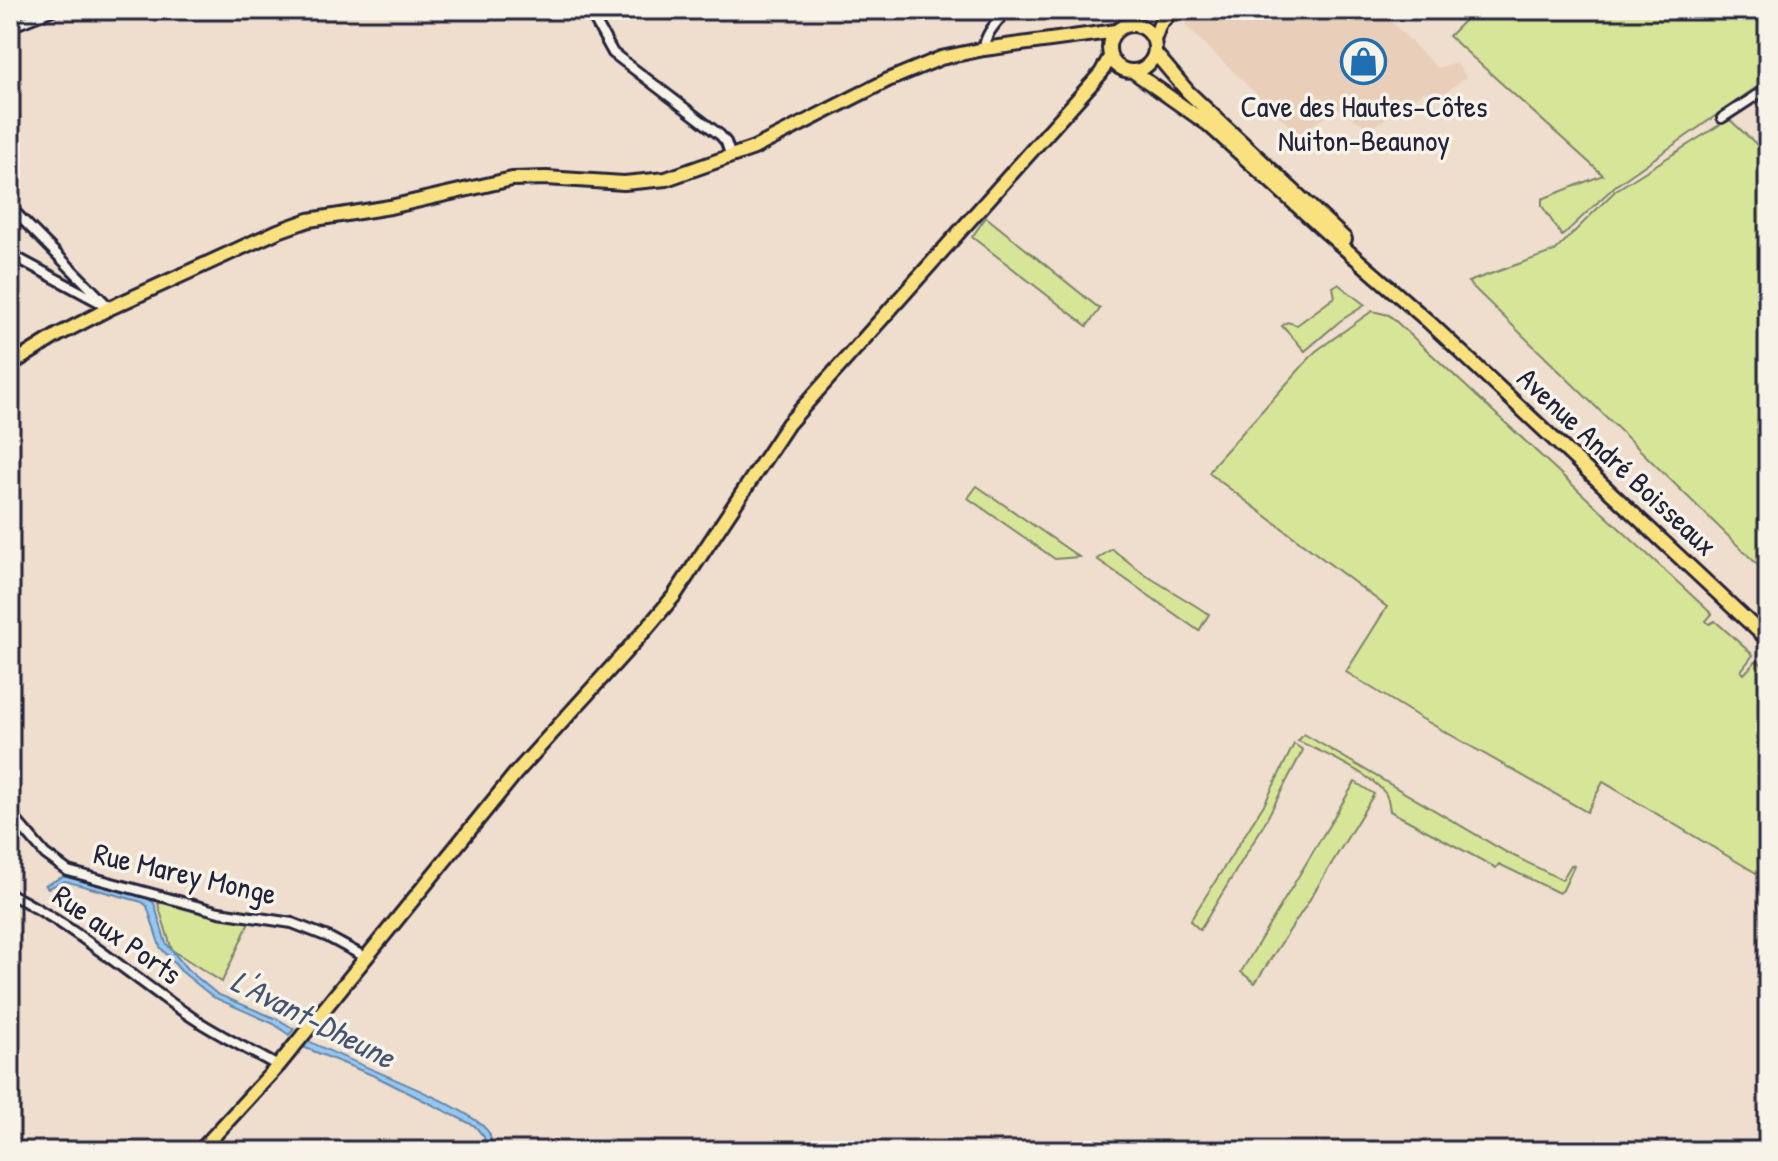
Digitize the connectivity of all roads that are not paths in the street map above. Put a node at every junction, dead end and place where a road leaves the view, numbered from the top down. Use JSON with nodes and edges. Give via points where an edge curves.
{"nodes":[{"id":1,"x":53,"y":10,"type":"edge"},
{"id":2,"x":589,"y":10,"type":"edge"},
{"id":3,"x":1007,"y":10,"type":"edge"},
{"id":4,"x":1165,"y":10,"type":"edge"},
{"id":5,"x":1173,"y":10,"type":"edge"},
{"id":6,"x":1138,"y":26,"type":"junction"},
{"id":7,"x":10,"y":27,"type":"edge"},
{"id":8,"x":1116,"y":31,"type":"junction"},
{"id":9,"x":1067,"y":38,"type":"junction"},
{"id":10,"x":1154,"y":46,"type":"junction"},
{"id":11,"x":984,"y":49,"type":"junction"},
{"id":12,"x":1109,"y":53,"type":"junction"},
{"id":13,"x":1130,"y":71,"type":"junction"},
{"id":14,"x":1768,"y":88,"type":"edge"},
{"id":15,"x":1068,"y":111,"type":"junction"},
{"id":16,"x":1722,"y":118,"type":"dead end"},
{"id":17,"x":731,"y":157,"type":"junction"},
{"id":18,"x":10,"y":207,"type":"edge"},
{"id":19,"x":10,"y":254,"type":"edge"},
{"id":20,"x":110,"y":308,"type":"junction"},
{"id":21,"x":1429,"y":322,"type":"junction"},
{"id":22,"x":10,"y":365,"type":"edge"},
{"id":23,"x":1768,"y":640,"type":"edge"},
{"id":24,"x":10,"y":813,"type":"edge"},
{"id":25,"x":10,"y":894,"type":"edge"},
{"id":26,"x":365,"y":957,"type":"junction"},
{"id":27,"x":278,"y":1066,"type":"junction"},
{"id":28,"x":200,"y":1151,"type":"edge"}],
"edges":[{"from":1,"to":7,"type":"street"},
{"from":2,"to":17,"type":"street","via":[[613,53],[720,135]]},
{"from":3,"to":11,"type":"street"},
{"from":4,"to":6,"type":"main road"},
{"from":5,"to":10,"type":"main road","via":[[1160,24]]},
{"from":6,"to":8,"type":"main road"},
{"from":6,"to":10,"type":"main road","via":[[1148,31]]},
{"from":8,"to":9,"type":"main road"},
{"from":8,"to":12,"type":"main road"},
{"from":9,"to":11,"type":"main road"},
{"from":9,"to":12,"type":"main road","via":[[1087,39]]},
{"from":10,"to":13,"type":"main road","via":[[1147,66]]},
{"from":10,"to":21,"type":"main road","name":"Avenue André Boisseaux","via":[[1188,92]]},
{"from":11,"to":17,"type":"main road","via":[[920,66]]},
{"from":12,"to":13,"type":"main road","via":[[1116,66]]},
{"from":12,"to":15,"type":"main road","via":[[1101,73]]},
{"from":13,"to":15,"type":"main road","via":[[1105,80]]},
{"from":13,"to":21,"type":"main road","name":"Avenue André Boisseaux","via":[[1209,125]]},
{"from":14,"to":16,"type":"street"},
{"from":15,"to":26,"type":"main road","via":[[788,424],[674,596],[515,774]]},
{"from":17,"to":20,"type":"main road","via":[[647,182],[512,179],[309,220]]},
{"from":18,"to":20,"type":"street"},
{"from":19,"to":20,"type":"street"},
{"from":20,"to":22,"type":"main road"},
{"from":21,"to":23,"type":"main road","name":"Avenue André Boisseaux"},
{"from":24,"to":26,"type":"street","name":"Rue Marey Monge","via":[[45,854],[68,871],[219,912],[292,923]]},
{"from":25,"to":27,"type":"street","name":"Rue aux Ports","via":[[76,932],[194,1018]]},
{"from":26,"to":27,"type":"main road"},
{"from":27,"to":28,"type":"main road"}]}
